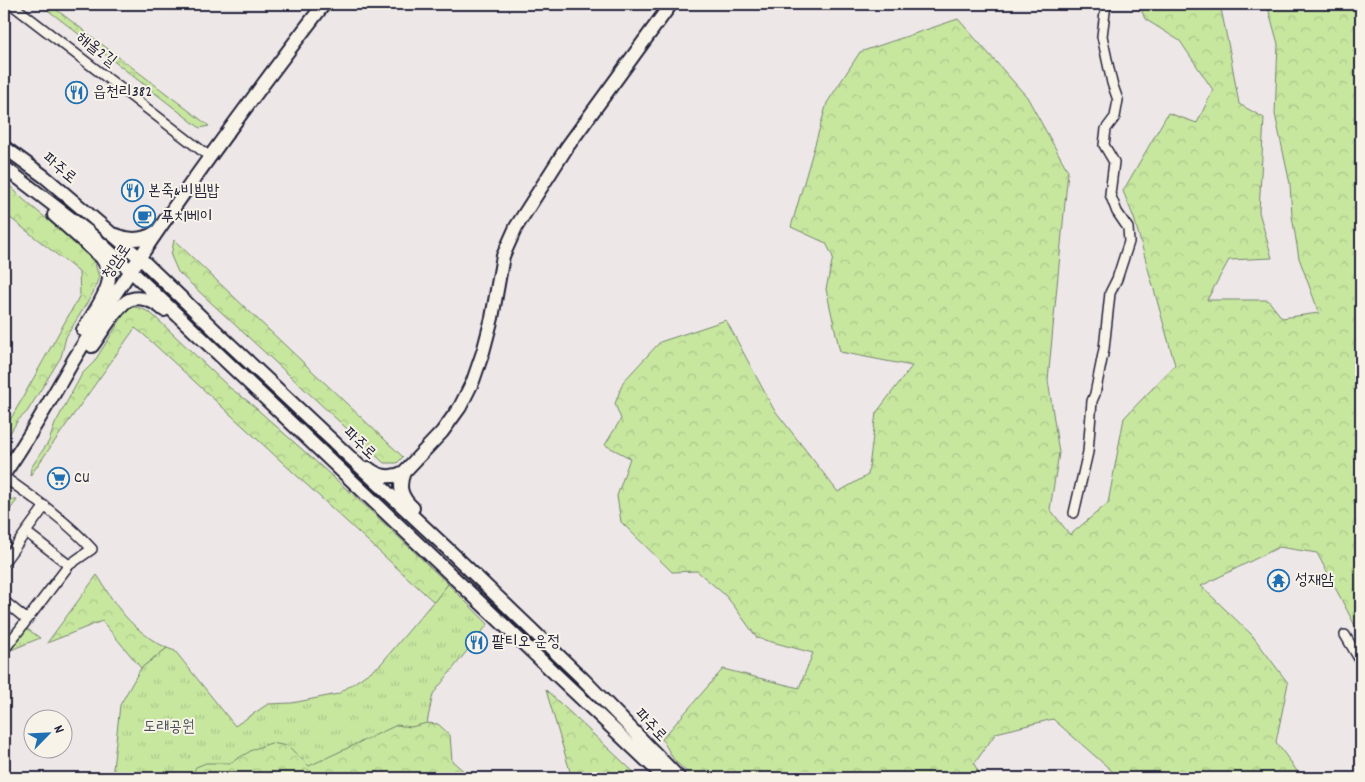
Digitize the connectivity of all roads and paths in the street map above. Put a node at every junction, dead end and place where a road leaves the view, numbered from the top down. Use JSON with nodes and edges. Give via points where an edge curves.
{"nodes":[{"id":1,"x":11,"y":4,"type":"edge"},
{"id":2,"x":324,"y":4,"type":"edge"},
{"id":3,"x":671,"y":4,"type":"edge"},
{"id":4,"x":1106,"y":4,"type":"edge"},
{"id":5,"x":4,"y":147,"type":"edge"},
{"id":6,"x":210,"y":157,"type":"junction"},
{"id":7,"x":8,"y":170,"type":"edge"},
{"id":8,"x":106,"y":230,"type":"junction"},
{"id":9,"x":158,"y":230,"type":"junction"},
{"id":10,"x":140,"y":258,"type":"junction"},
{"id":11,"x":131,"y":271,"type":"junction"},
{"id":12,"x":167,"y":284,"type":"junction"},
{"id":13,"x":74,"y":359,"type":"junction"},
{"id":14,"x":242,"y":376,"type":"junction"},
{"id":15,"x":346,"y":455,"type":"junction"},
{"id":16,"x":404,"y":472,"type":"junction"},
{"id":17,"x":4,"y":476,"type":"edge"},
{"id":18,"x":45,"y":506,"type":"junction"},
{"id":19,"x":1074,"y":513,"type":"dead end"},
{"id":20,"x":26,"y":532,"type":"junction"},
{"id":21,"x":444,"y":545,"type":"junction"},
{"id":22,"x":4,"y":562,"type":"edge"},
{"id":23,"x":69,"y":565,"type":"junction"},
{"id":24,"x":4,"y":601,"type":"edge"},
{"id":25,"x":26,"y":619,"type":"junction"},
{"id":26,"x":1344,"y":635,"type":"dead end"},
{"id":27,"x":4,"y":647,"type":"edge"},
{"id":28,"x":1361,"y":662,"type":"edge"},
{"id":29,"x":665,"y":778,"type":"edge"},
{"id":30,"x":679,"y":778,"type":"edge"}],
"edges":[{"from":1,"to":6,"type":"street","name":"해올2길"},
{"from":2,"to":6,"type":"main road","name":"청암로"},
{"from":3,"to":16,"type":"main road","via":[[567,147],[516,226],[503,256],[484,352],[473,381],[442,432]]},
{"from":4,"to":19,"type":"street","via":[[1102,36],[1118,100],[1115,117],[1106,129],[1104,145],[1114,162],[1110,194],[1128,228],[1129,242],[1110,293],[1104,349],[1092,401],[1088,452]]},
{"from":5,"to":8,"type":"main road","name":"파주로","via":[[45,177]]},
{"from":6,"to":9,"type":"main road","name":"청암로"},
{"from":7,"to":11,"type":"main road","name":"파주로","via":[[87,231]]},
{"from":7,"to":13,"type":"main road","via":[[29,194],[106,264],[110,277],[106,291],[79,338]]},
{"from":8,"to":9,"type":"main road","via":[[130,239],[141,239]]},
{"from":8,"to":10,"type":"main road","name":"파주로"},
{"from":9,"to":10,"type":"main road","name":"청암로"},
{"from":9,"to":12,"type":"main road","via":[[153,256],[159,275]]},
{"from":10,"to":11,"type":"main road","name":"청암로"},
{"from":10,"to":12,"type":"main road","name":"파주로"},
{"from":11,"to":13,"type":"main road","name":"청암로"},
{"from":11,"to":14,"type":"main road","name":"파주로"},
{"from":12,"to":15,"type":"main road","name":"파주로"},
{"from":13,"to":14,"type":"main road","via":[[90,348],[126,302],[142,299],[157,304],[205,348]]},
{"from":13,"to":17,"type":"main road","name":"청암로"},
{"from":14,"to":29,"type":"main road","name":"파주로"},
{"from":15,"to":16,"type":"main road","via":[[380,475],[397,476]]},
{"from":15,"to":21,"type":"main road","name":"파주로"},
{"from":16,"to":21,"type":"main road","via":[[401,481],[406,502],[436,531]]},
{"from":17,"to":18,"type":"street"},
{"from":18,"to":20,"type":"street"},
{"from":18,"to":23,"type":"street","via":[[92,549]]},
{"from":20,"to":22,"type":"street"},
{"from":20,"to":23,"type":"street"},
{"from":21,"to":30,"type":"main road","name":"파주로","via":[[583,679]]},
{"from":23,"to":25,"type":"street"},
{"from":24,"to":25,"type":"street"},
{"from":25,"to":27,"type":"street","via":[[8,646]]},
{"from":26,"to":28,"type":"street"}]}
